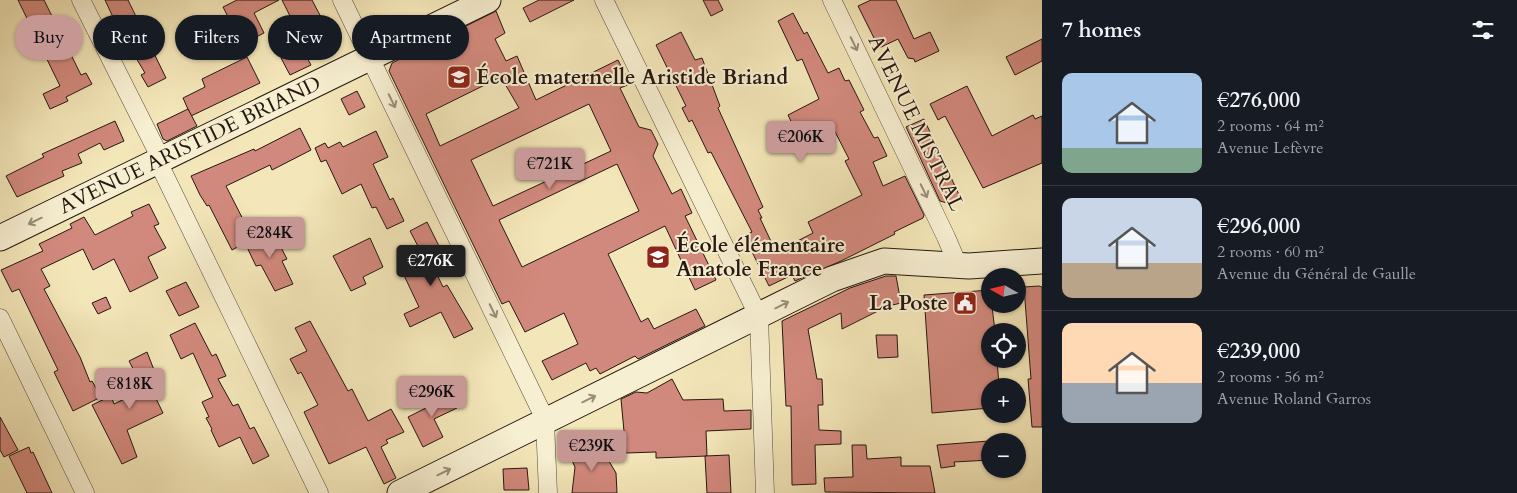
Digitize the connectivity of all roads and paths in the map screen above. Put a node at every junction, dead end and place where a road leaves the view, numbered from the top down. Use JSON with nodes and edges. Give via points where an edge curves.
{"nodes":[{"id":1,"x":81,"y":0,"type":"edge"},
{"id":2,"x":342,"y":0,"type":"edge"},
{"id":3,"x":488,"y":0,"type":"edge"},
{"id":4,"x":604,"y":0,"type":"edge"},
{"id":5,"x":832,"y":0,"type":"edge"},
{"id":6,"x":457,"y":15,"type":"edge"},
{"id":7,"x":352,"y":20,"type":"edge"},
{"id":8,"x":365,"y":60,"type":"edge"},
{"id":9,"x":372,"y":60,"type":"edge"},
{"id":10,"x":158,"y":160,"type":"junction"},
{"id":11,"x":0,"y":238,"type":"edge"},
{"id":12,"x":1042,"y":261,"type":"edge"},
{"id":13,"x":958,"y":266,"type":"junction"},
{"id":14,"x":759,"y":317,"type":"junction"},
{"id":15,"x":0,"y":318,"type":"edge"},
{"id":16,"x":545,"y":422,"type":"junction"},
{"id":17,"x":85,"y":493,"type":"edge"},
{"id":18,"x":319,"y":493,"type":"edge"},
{"id":19,"x":400,"y":493,"type":"edge"},
{"id":20,"x":548,"y":493,"type":"edge"},
{"id":21,"x":765,"y":493,"type":"edge"}],
"edges":[{"from":1,"to":10,"type":"street","via":[[156,149]]},
{"from":2,"to":7,"type":"street"},
{"from":3,"to":6,"type":"street","name":"AVENUE ARISTIDE BRIAND"},
{"from":4,"to":14,"type":"street"},
{"from":5,"to":13,"type":"street","name":"AVENUE MISTRAL","one_way":true},
{"from":8,"to":10,"type":"street","name":"AVENUE ARISTIDE BRIAND"},
{"from":9,"to":16,"type":"street","one_way":true},
{"from":10,"to":11,"type":"street","name":"AVENUE ARISTIDE BRIAND","one_way":true},
{"from":10,"to":18,"type":"street"},
{"from":12,"to":13,"type":"street"},
{"from":14,"to":13,"type":"street","one_way":true,"via":[[832,279],[884,261]]},
{"from":16,"to":14,"type":"street","one_way":true},
{"from":14,"to":21,"type":"street"},
{"from":15,"to":17,"type":"street"},
{"from":19,"to":16,"type":"street","one_way":true},
{"from":16,"to":20,"type":"street"}]}
